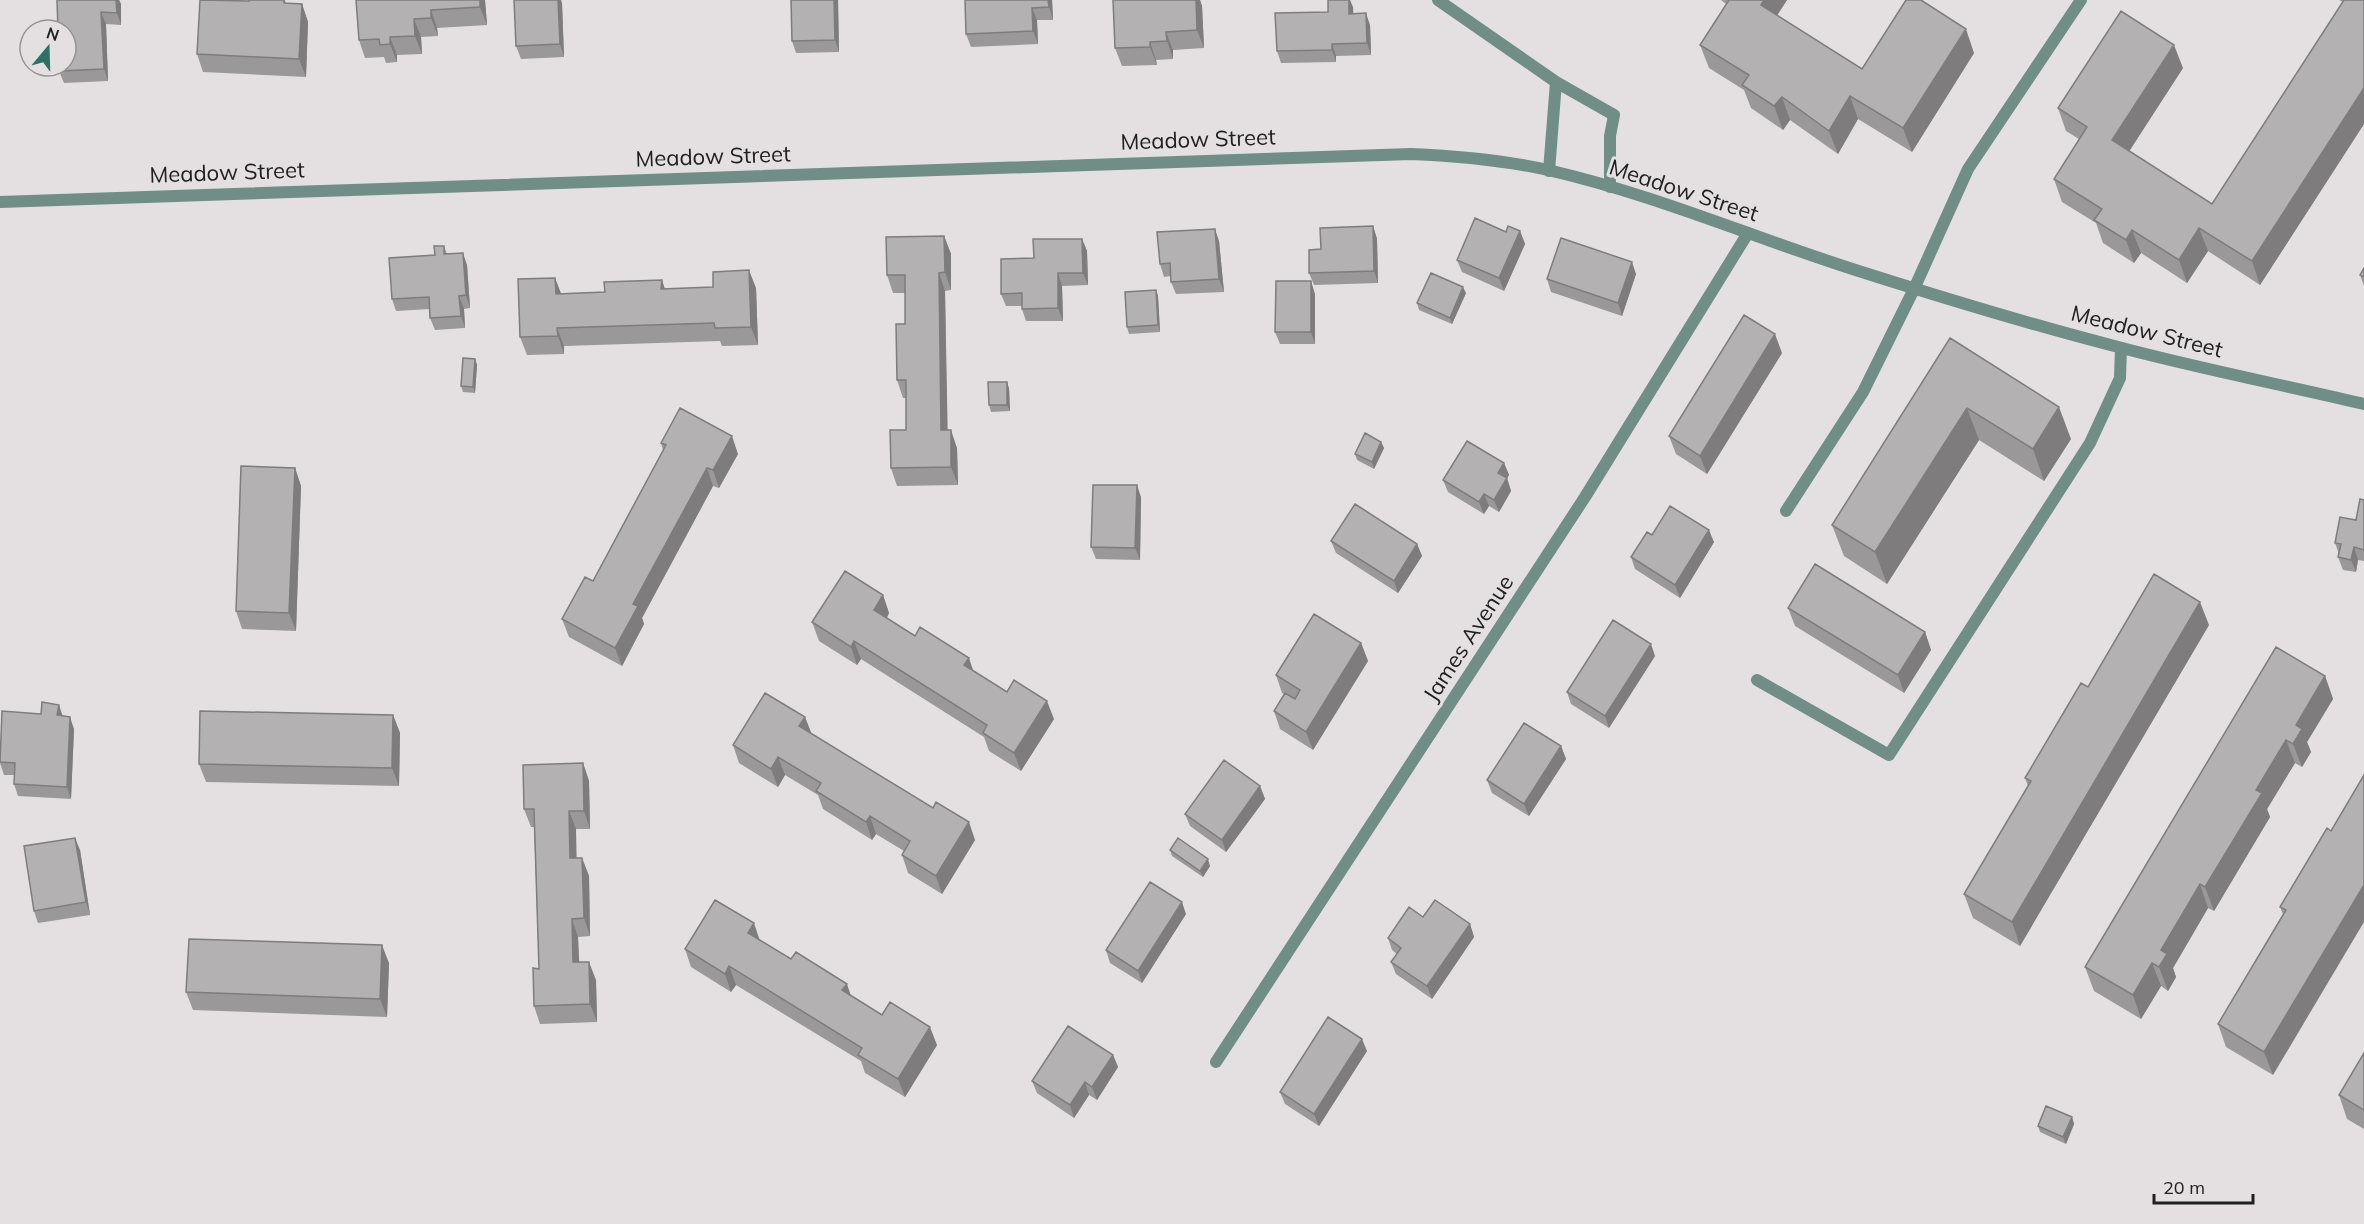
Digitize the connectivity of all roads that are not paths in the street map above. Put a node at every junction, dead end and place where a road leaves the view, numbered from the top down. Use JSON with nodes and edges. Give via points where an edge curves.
{"nodes":[{"id":1,"x":1438,"y":0,"type":"edge"},
{"id":2,"x":2081,"y":0,"type":"edge"},
{"id":3,"x":1556,"y":82,"type":"junction"},
{"id":4,"x":1549,"y":171,"type":"junction"},
{"id":5,"x":1610,"y":187,"type":"junction"},
{"id":6,"x":0,"y":201,"type":"edge"},
{"id":7,"x":1748,"y":233,"type":"junction"},
{"id":8,"x":1914,"y":289,"type":"junction"},
{"id":9,"x":2121,"y":348,"type":"junction"},
{"id":10,"x":2364,"y":404,"type":"edge"},
{"id":11,"x":1786,"y":511,"type":"dead end"},
{"id":12,"x":1757,"y":680,"type":"dead end"},
{"id":13,"x":1216,"y":1062,"type":"dead end"}],
"edges":[{"from":1,"to":3,"type":"street"},
{"from":2,"to":8,"type":"street","via":[[1968,169]]},
{"from":3,"to":4,"type":"street"},
{"from":3,"to":5,"type":"street","via":[[1614,115]]},
{"from":4,"to":5,"type":"street","name":"Meadow Street"},
{"from":4,"to":6,"type":"street","name":"Meadow Street","via":[[1473,158],[1411,154]]},
{"from":5,"to":7,"type":"street","name":"Meadow Street"},
{"from":7,"to":8,"type":"street","name":"Meadow Street"},
{"from":7,"to":13,"type":"street","name":"James Avenue","via":[[1585,497]]},
{"from":8,"to":9,"type":"street","name":"Meadow Street"},
{"from":8,"to":11,"type":"street","via":[[1863,392]]},
{"from":9,"to":10,"type":"street","name":"Meadow Street"},
{"from":9,"to":12,"type":"street","via":[[2120,378],[2090,443],[1889,755]]}]}
